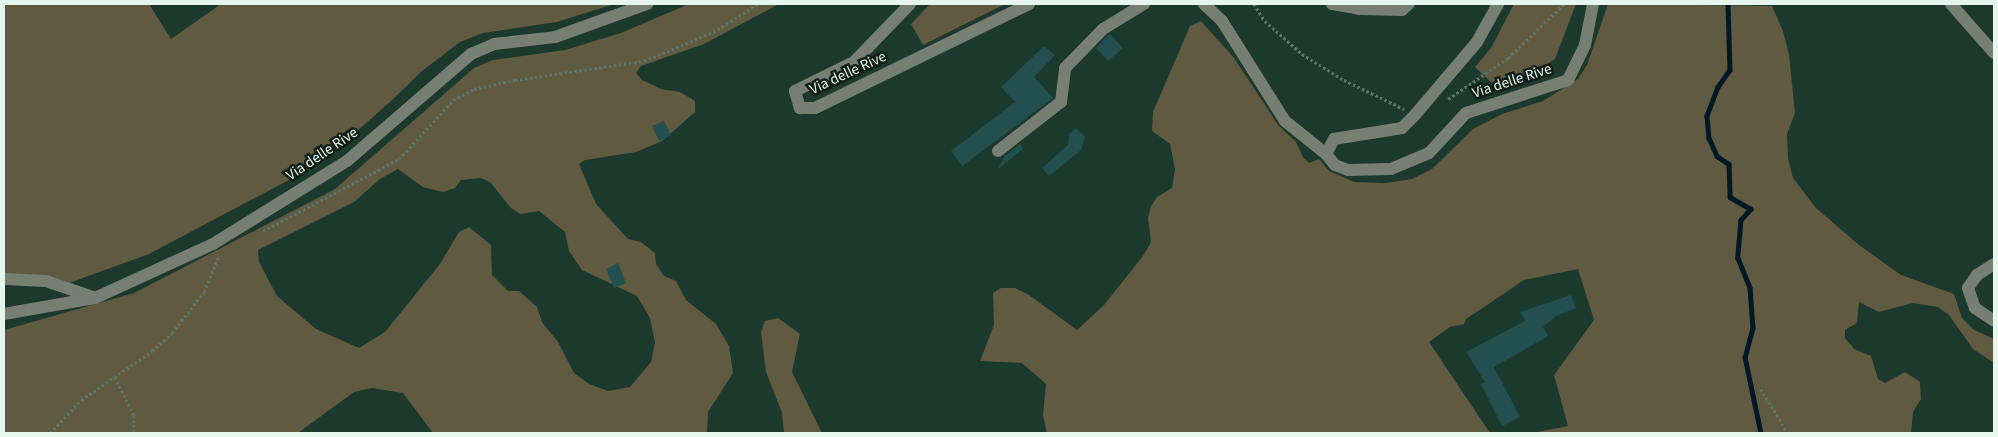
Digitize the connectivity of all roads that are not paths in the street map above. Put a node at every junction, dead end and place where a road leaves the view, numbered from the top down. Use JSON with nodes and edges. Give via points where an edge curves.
{"nodes":[{"id":1,"x":647,"y":4,"type":"edge"},
{"id":2,"x":910,"y":4,"type":"edge"},
{"id":3,"x":1029,"y":4,"type":"edge"},
{"id":4,"x":1144,"y":4,"type":"edge"},
{"id":5,"x":1204,"y":4,"type":"edge"},
{"id":6,"x":1332,"y":4,"type":"edge"},
{"id":7,"x":1409,"y":4,"type":"edge"},
{"id":8,"x":1498,"y":4,"type":"edge"},
{"id":9,"x":1593,"y":4,"type":"edge"},
{"id":10,"x":1951,"y":4,"type":"edge"},
{"id":11,"x":1994,"y":53,"type":"edge"},
{"id":12,"x":998,"y":151,"type":"dead end"},
{"id":13,"x":1326,"y":154,"type":"junction"},
{"id":14,"x":1994,"y":264,"type":"edge"},
{"id":15,"x":4,"y":279,"type":"edge"},
{"id":16,"x":95,"y":298,"type":"junction"},
{"id":17,"x":4,"y":314,"type":"edge"},
{"id":18,"x":1994,"y":321,"type":"edge"}],
"edges":[{"from":1,"to":16,"type":"street","name":"Via delle Rive","via":[[555,37],[494,44],[471,54],[347,160],[213,244]]},
{"from":2,"to":3,"type":"street","name":"Via delle Rive","via":[[854,62],[796,91],[800,108],[815,108]]},
{"from":4,"to":12,"type":"street","via":[[1103,29],[1065,68],[1062,102]]},
{"from":5,"to":13,"type":"street","via":[[1222,21],[1285,121]]},
{"from":6,"to":7,"type":"street","via":[[1359,9],[1402,10]]},
{"from":8,"to":13,"type":"street","name":"Via delle Rive","via":[[1478,42],[1402,128],[1334,140]]},
{"from":9,"to":13,"type":"street","name":"Via delle Rive","via":[[1585,44],[1568,80],[1466,113],[1429,153],[1391,169],[1348,170],[1335,164]]},
{"from":10,"to":11,"type":"street"},
{"from":14,"to":18,"type":"street","via":[[1976,275],[1968,288],[1975,308]]},
{"from":15,"to":16,"type":"street","via":[[46,281]]},
{"from":16,"to":17,"type":"street","name":"Via delle Rive"}]}
